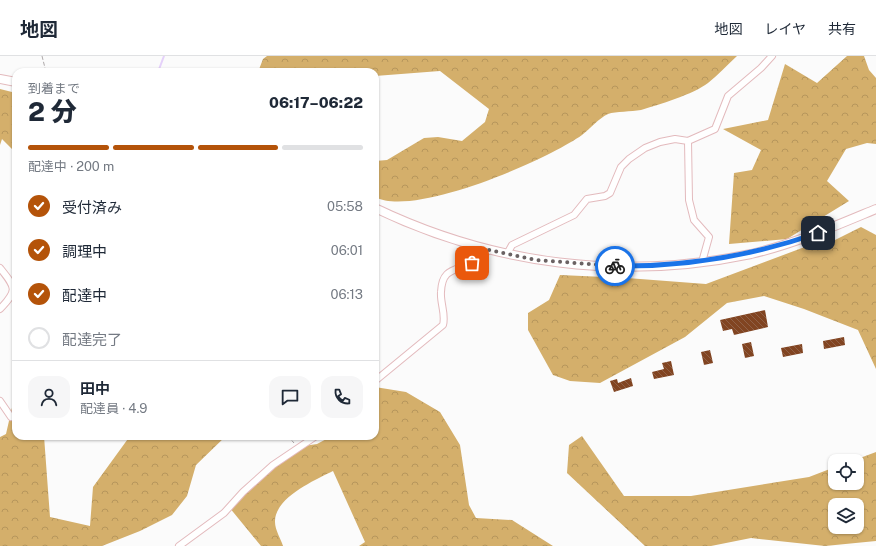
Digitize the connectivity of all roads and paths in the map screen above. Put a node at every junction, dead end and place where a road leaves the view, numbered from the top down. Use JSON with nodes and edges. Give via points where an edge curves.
{"nodes":[{"id":1,"x":42,"y":56,"type":"edge"},
{"id":2,"x":772,"y":56,"type":"edge"},
{"id":3,"x":45,"y":68,"type":"edge"},
{"id":4,"x":0,"y":79,"type":"edge"},
{"id":5,"x":12,"y":81,"type":"edge"},
{"id":6,"x":688,"y":141,"type":"junction"},
{"id":7,"x":876,"y":209,"type":"edge"},
{"id":8,"x":379,"y":210,"type":"edge"},
{"id":9,"x":489,"y":250,"type":"junction"},
{"id":10,"x":507,"y":254,"type":"junction"},
{"id":11,"x":702,"y":262,"type":"junction"},
{"id":12,"x":0,"y":268,"type":"edge"},
{"id":13,"x":12,"y":285,"type":"edge"},
{"id":14,"x":12,"y":294,"type":"edge"},
{"id":15,"x":0,"y":309,"type":"edge"},
{"id":16,"x":379,"y":378,"type":"edge"},
{"id":17,"x":0,"y":401,"type":"edge"},
{"id":18,"x":11,"y":417,"type":"dead end"},
{"id":19,"x":291,"y":440,"type":"edge"},
{"id":20,"x":309,"y":440,"type":"edge"},
{"id":21,"x":297,"y":447,"type":"junction"},
{"id":22,"x":179,"y":546,"type":"edge"}],
"edges":[{"from":1,"to":3,"type":"path"},
{"from":2,"to":6,"type":"street","via":[[728,96],[715,129]]},
{"from":4,"to":5,"type":"street"},
{"from":6,"to":10,"type":"street","via":[[675,139],[645,148],[620,167],[610,193],[588,199],[574,215],[512,246]]},
{"from":6,"to":11,"type":"street","via":[[689,200],[694,220],[709,237]]},
{"from":7,"to":11,"type":"street","via":[[786,244]]},
{"from":8,"to":9,"type":"street","via":[[420,228]]},
{"from":9,"to":10,"type":"street"},
{"from":9,"to":16,"type":"street","via":[[472,263],[450,271],[444,278],[441,294],[445,320],[443,325]]},
{"from":10,"to":11,"type":"street","via":[[536,260],[598,266],[650,267]]},
{"from":12,"to":13,"type":"street"},
{"from":14,"to":15,"type":"street"},
{"from":17,"to":18,"type":"street"},
{"from":19,"to":21,"type":"path"},
{"from":20,"to":21,"type":"street"},
{"from":21,"to":22,"type":"street","via":[[243,492],[224,513]]}]}
